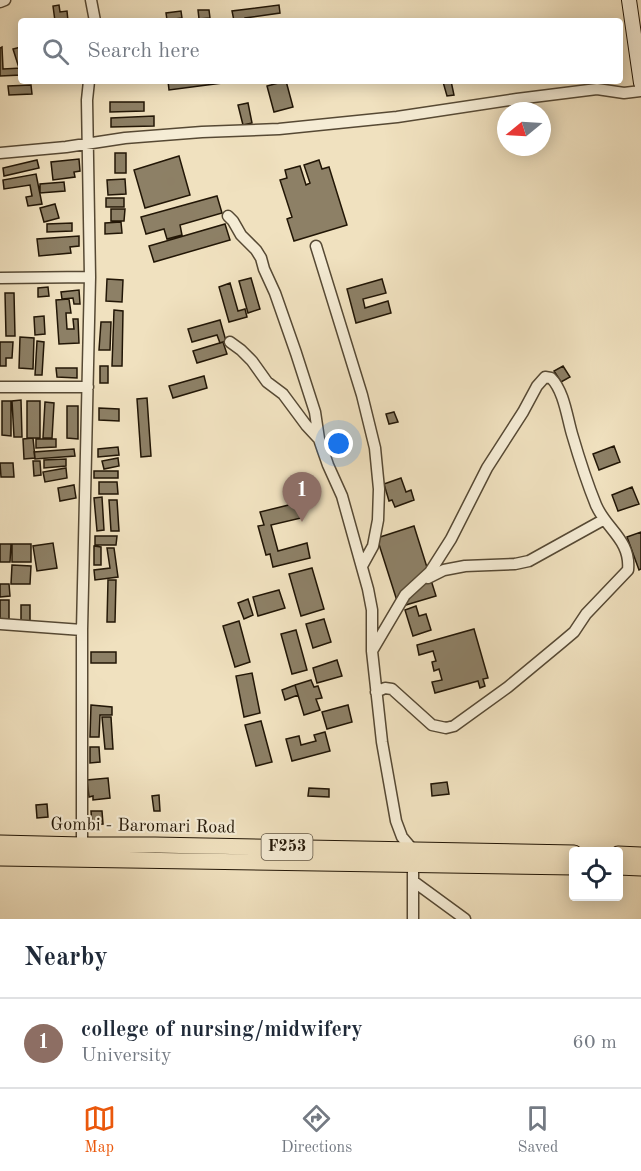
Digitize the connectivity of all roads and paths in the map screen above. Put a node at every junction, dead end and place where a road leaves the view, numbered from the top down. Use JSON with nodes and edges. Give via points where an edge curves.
{"nodes":[{"id":1,"x":5,"y":0,"type":"edge"},
{"id":2,"x":91,"y":0,"type":"edge"},
{"id":3,"x":629,"y":0,"type":"edge"},
{"id":4,"x":0,"y":2,"type":"edge"},
{"id":5,"x":94,"y":18,"type":"edge"},
{"id":6,"x":641,"y":83,"type":"edge"},
{"id":7,"x":89,"y":84,"type":"edge"},
{"id":8,"x":641,"y":91,"type":"edge"},
{"id":9,"x":88,"y":143,"type":"junction"},
{"id":10,"x":0,"y":153,"type":"edge"},
{"id":11,"x":228,"y":216,"type":"dead end"},
{"id":12,"x":315,"y":246,"type":"dead end"},
{"id":13,"x":90,"y":277,"type":"junction"},
{"id":14,"x":0,"y":278,"type":"edge"},
{"id":15,"x":230,"y":342,"type":"dead end"},
{"id":16,"x":0,"y":387,"type":"edge"},
{"id":17,"x":88,"y":387,"type":"junction"},
{"id":18,"x":320,"y":439,"type":"junction"},
{"id":19,"x":603,"y":520,"type":"junction"},
{"id":20,"x":362,"y":566,"type":"junction"},
{"id":21,"x":418,"y":584,"type":"junction"},
{"id":22,"x":0,"y":624,"type":"edge"},
{"id":23,"x":82,"y":630,"type":"junction"},
{"id":24,"x":372,"y":651,"type":"junction"},
{"id":25,"x":376,"y":692,"type":"junction"},
{"id":26,"x":0,"y":843,"type":"edge"},
{"id":27,"x":82,"y":845,"type":"junction"},
{"id":28,"x":569,"y":853,"type":"edge"},
{"id":29,"x":623,"y":854,"type":"edge"},
{"id":30,"x":641,"y":855,"type":"edge"},
{"id":31,"x":413,"y":857,"type":"junction"},
{"id":32,"x":0,"y":858,"type":"edge"},
{"id":33,"x":569,"y":867,"type":"edge"},
{"id":34,"x":623,"y":867,"type":"edge"},
{"id":35,"x":641,"y":868,"type":"edge"},
{"id":36,"x":413,"y":881,"type":"junction"},
{"id":37,"x":413,"y":919,"type":"edge"},
{"id":38,"x":465,"y":919,"type":"edge"}],
"edges":[{"from":1,"to":4,"type":"street"},
{"from":2,"to":5,"type":"street"},
{"from":3,"to":6,"type":"main road"},
{"from":7,"to":9,"type":"street"},
{"from":8,"to":9,"type":"street","via":[[597,89],[397,117]]},
{"from":9,"to":10,"type":"street"},
{"from":9,"to":13,"type":"street"},
{"from":11,"to":18,"type":"street","via":[[261,258],[296,352]]},
{"from":12,"to":20,"type":"street","via":[[375,448],[378,520],[374,546]]},
{"from":13,"to":14,"type":"street"},
{"from":13,"to":17,"type":"street"},
{"from":15,"to":18,"type":"street","via":[[283,394]]},
{"from":16,"to":17,"type":"street"},
{"from":17,"to":23,"type":"street"},
{"from":18,"to":20,"type":"street"},
{"from":19,"to":21,"type":"street","via":[[529,561],[444,570]]},
{"from":19,"to":21,"type":"street","via":[[560,390],[556,382],[545,377],[487,468],[451,539]]},
{"from":19,"to":25,"type":"street","via":[[618,534],[629,561],[628,570],[574,632],[508,687],[446,728],[432,724],[392,689]]},
{"from":20,"to":24,"type":"street","via":[[372,610]]},
{"from":21,"to":24,"type":"street","via":[[405,595]]},
{"from":22,"to":23,"type":"street"},
{"from":23,"to":27,"type":"street"},
{"from":24,"to":25,"type":"street"},
{"from":25,"to":31,"type":"street","via":[[396,821]]},
{"from":26,"to":27,"type":"main road","name":"Gombi - Baromari Road","number":"F253"},
{"from":27,"to":31,"type":"main road","name":"Gombi - Baromari Road","number":"F253","via":[[166,845]]},
{"from":28,"to":31,"type":"main road","name":"Gombi - Baromari Road","number":"F253"},
{"from":29,"to":30,"type":"main road"},
{"from":31,"to":32,"type":"main road","name":"Gombi - Baromari Road","number":"F253"},
{"from":31,"to":33,"type":"main road","name":"Gombi - Baromari Road","number":"F253"},
{"from":31,"to":36,"type":"street"},
{"from":34,"to":35,"type":"main road"},
{"from":36,"to":37,"type":"street"},
{"from":36,"to":38,"type":"street"}]}
